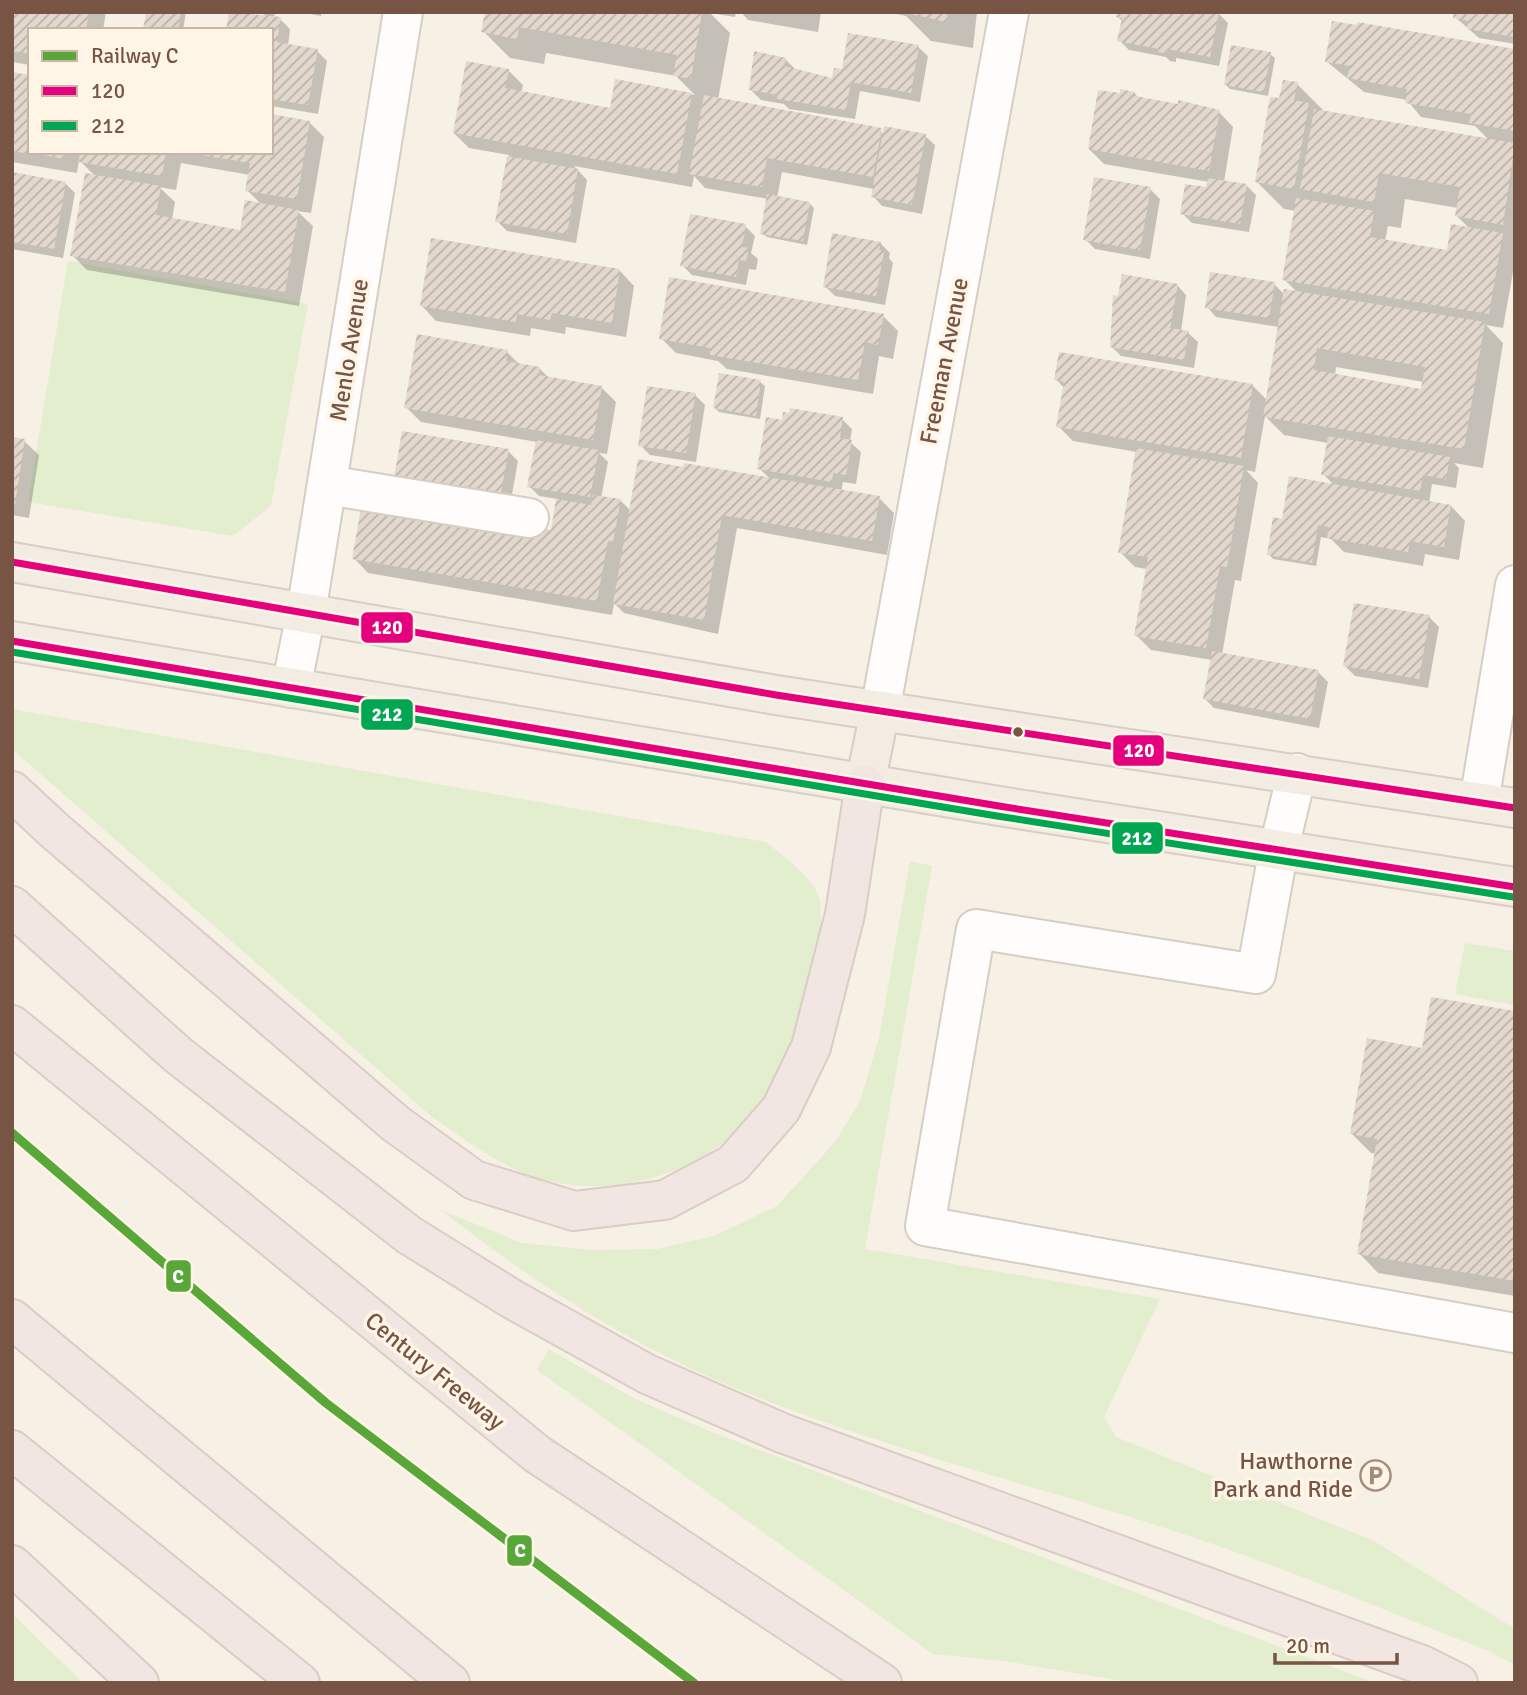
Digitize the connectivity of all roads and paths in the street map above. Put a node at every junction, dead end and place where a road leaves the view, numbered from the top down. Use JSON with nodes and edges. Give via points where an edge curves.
{"nodes":[{"id":1,"x":403,"y":12,"type":"edge"},
{"id":2,"x":1009,"y":12,"type":"edge"},
{"id":3,"x":327,"y":485,"type":"junction"},
{"id":4,"x":529,"y":518,"type":"dead end"},
{"id":5,"x":12,"y":562,"type":"edge"},
{"id":6,"x":1515,"y":585,"type":"edge"},
{"id":7,"x":306,"y":613,"type":"junction"},
{"id":8,"x":12,"y":641,"type":"edge"},
{"id":9,"x":291,"y":688,"type":"junction"},
{"id":10,"x":880,"y":711,"type":"junction"},
{"id":11,"x":1297,"y":773,"type":"junction"},
{"id":12,"x":865,"y":784,"type":"junction"},
{"id":13,"x":12,"y":791,"type":"edge"},
{"id":14,"x":1497,"y":805,"type":"edge"},
{"id":15,"x":1279,"y":848,"type":"junction"},
{"id":16,"x":1515,"y":887,"type":"edge"},
{"id":17,"x":12,"y":906,"type":"edge"},
{"id":18,"x":12,"y":1025,"type":"edge"},
{"id":19,"x":12,"y":1319,"type":"edge"},
{"id":20,"x":1515,"y":1333,"type":"edge"},
{"id":21,"x":12,"y":1450,"type":"edge"},
{"id":22,"x":12,"y":1565,"type":"edge"},
{"id":23,"x":139,"y":1683,"type":"edge"},
{"id":24,"x":300,"y":1683,"type":"edge"},
{"id":25,"x":450,"y":1683,"type":"edge"},
{"id":26,"x":882,"y":1683,"type":"edge"},
{"id":27,"x":1458,"y":1683,"type":"edge"}],
"edges":[{"from":1,"to":3,"type":"street","name":"Menlo Avenue"},
{"from":2,"to":10,"type":"street","name":"Freeman Avenue"},
{"from":3,"to":4,"type":"street"},
{"from":3,"to":7,"type":"street","name":"Menlo Avenue"},
{"from":5,"to":7,"type":"main road"},
{"from":6,"to":14,"type":"street"},
{"from":7,"to":9,"type":"street","name":"Menlo Avenue"},
{"from":7,"to":10,"type":"main road"},
{"from":8,"to":9,"type":"main road"},
{"from":9,"to":12,"type":"main road"},
{"from":10,"to":11,"type":"main road"},
{"from":10,"to":12,"type":"main road"},
{"from":11,"to":14,"type":"main road"},
{"from":11,"to":15,"type":"street"},
{"from":12,"to":13,"type":"highway","via":[[845,914],[811,1047],[781,1109],[733,1164],[665,1200],[574,1210],[474,1181],[396,1124]]},
{"from":12,"to":15,"type":"main road"},
{"from":15,"to":16,"type":"main road"},
{"from":15,"to":20,"type":"street","via":[[1256,974],[976,929],[925,1226]]},
{"from":17,"to":27,"type":"highway","via":[[178,1055],[408,1235],[647,1374],[782,1433],[1422,1665]]},
{"from":18,"to":26,"type":"highway","name":"Century Freeway","via":[[537,1454]]},
{"from":19,"to":25,"type":"highway"},
{"from":21,"to":24,"type":"highway"},
{"from":22,"to":23,"type":"highway"}]}
